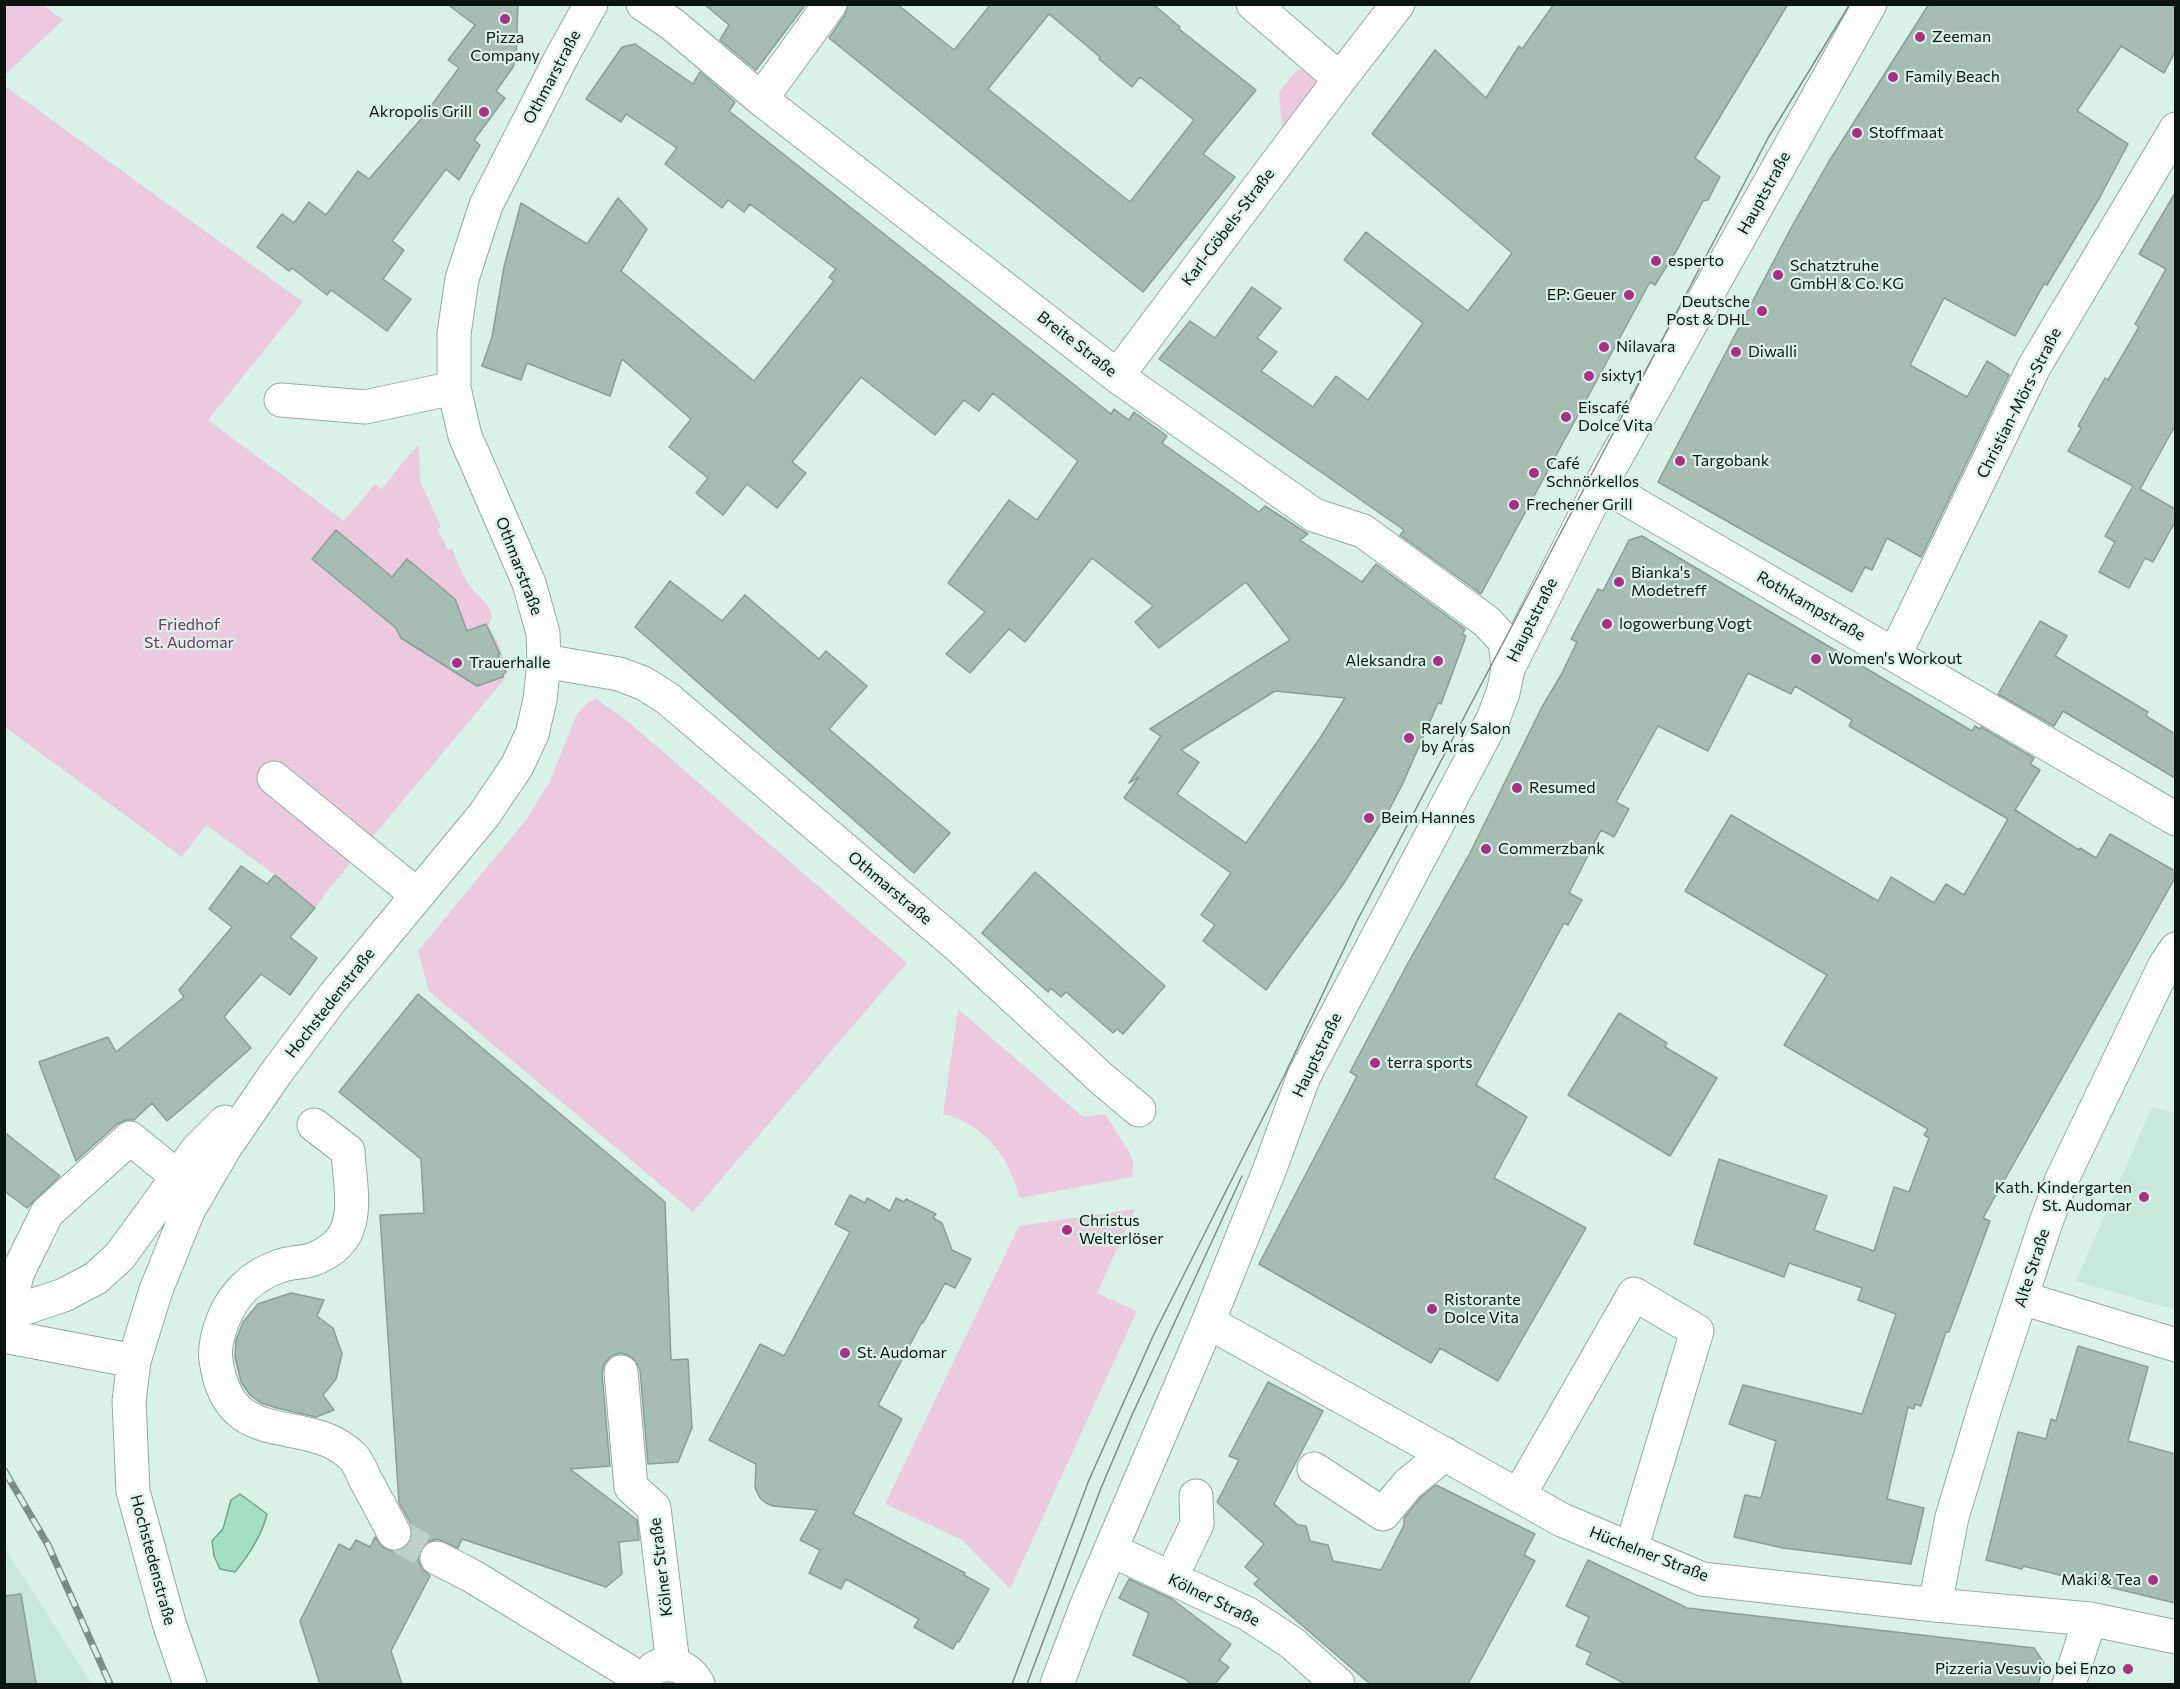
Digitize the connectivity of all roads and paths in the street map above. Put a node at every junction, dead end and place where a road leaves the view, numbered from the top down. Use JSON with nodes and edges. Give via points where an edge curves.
{"nodes":[{"id":1,"x":591,"y":4,"type":"edge"},
{"id":2,"x":643,"y":4,"type":"edge"},
{"id":3,"x":830,"y":4,"type":"edge"},
{"id":4,"x":1252,"y":4,"type":"edge"},
{"id":5,"x":1398,"y":4,"type":"edge"},
{"id":6,"x":1870,"y":4,"type":"edge"},
{"id":7,"x":1340,"y":79,"type":"junction"},
{"id":8,"x":761,"y":99,"type":"junction"},
{"id":9,"x":2175,"y":129,"type":"edge"},
{"id":10,"x":1117,"y":375,"type":"junction"},
{"id":11,"x":454,"y":388,"type":"junction"},
{"id":12,"x":281,"y":400,"type":"dead end"},
{"id":13,"x":1601,"y":484,"type":"junction"},
{"id":14,"x":1895,"y":654,"type":"junction"},
{"id":15,"x":544,"y":661,"type":"junction"},
{"id":16,"x":1508,"y":669,"type":"junction"},
{"id":17,"x":274,"y":778,"type":"dead end"},
{"id":18,"x":2175,"y":819,"type":"edge"},
{"id":19,"x":417,"y":895,"type":"junction"},
{"id":20,"x":2172,"y":960,"type":"edge"},
{"id":21,"x":276,"y":1073,"type":"junction"},
{"id":22,"x":1139,"y":1110,"type":"dead end"},
{"id":23,"x":314,"y":1125,"type":"dead end"},
{"id":24,"x":178,"y":1177,"type":"junction"},
{"id":25,"x":2022,"y":1298,"type":"junction"},
{"id":26,"x":1208,"y":1322,"type":"junction"},
{"id":27,"x":6,"y":1327,"type":"edge"},
{"id":28,"x":2175,"y":1345,"type":"edge"},
{"id":29,"x":134,"y":1361,"type":"junction"},
{"id":30,"x":621,"y":1372,"type":"dead end"},
{"id":31,"x":1445,"y":1454,"type":"junction"},
{"id":32,"x":1314,"y":1469,"type":"dead end"},
{"id":33,"x":1519,"y":1495,"type":"junction"},
{"id":34,"x":1196,"y":1496,"type":"dead end"},
{"id":35,"x":394,"y":1533,"type":"tunnel mouth"},
{"id":36,"x":1631,"y":1549,"type":"junction"},
{"id":37,"x":1111,"y":1550,"type":"junction"},
{"id":38,"x":437,"y":1558,"type":"tunnel mouth"},
{"id":39,"x":1171,"y":1578,"type":"junction"},
{"id":40,"x":1935,"y":1605,"type":"junction"},
{"id":41,"x":2090,"y":1619,"type":"junction"},
{"id":42,"x":2175,"y":1637,"type":"edge"},
{"id":43,"x":673,"y":1664,"type":"junction"},
{"id":44,"x":640,"y":1682,"type":"edge"},
{"id":45,"x":190,"y":1684,"type":"edge"},
{"id":46,"x":698,"y":1684,"type":"edge"},
{"id":47,"x":1058,"y":1684,"type":"edge"},
{"id":48,"x":1338,"y":1684,"type":"edge"},
{"id":49,"x":2069,"y":1684,"type":"edge"}],
"edges":[{"from":1,"to":11,"type":"street","name":"Othmarstraße","via":[[483,214],[462,279],[454,334]]},
{"from":2,"to":8,"type":"street","name":"Breite Straße"},
{"from":3,"to":8,"type":"street"},
{"from":4,"to":7,"type":"street"},
{"from":5,"to":7,"type":"street","name":"Karl-Göbels-Straße"},
{"from":6,"to":13,"type":"street","name":"Hauptstraße"},
{"from":7,"to":10,"type":"street","name":"Karl-Göbels-Straße"},
{"from":8,"to":10,"type":"street","name":"Breite Straße"},
{"from":9,"to":14,"type":"street","name":"Christian-Mörs-Straße","via":[[2034,367]]},
{"from":10,"to":16,"type":"street","name":"Breite Straße","via":[[1314,514],[1363,531],[1486,621],[1504,641]]},
{"from":11,"to":12,"type":"street","via":[[365,407]]},
{"from":11,"to":15,"type":"street","name":"Othmarstraße","via":[[465,436],[529,583],[543,633]]},
{"from":13,"to":14,"type":"street","name":"Rothkampstraße"},
{"from":13,"to":16,"type":"street","name":"Hauptstraße"},
{"from":14,"to":18,"type":"street","name":"Rothkampstraße"},
{"from":15,"to":19,"type":"street","name":"Hochstedenstraße","via":[[532,734],[517,766],[484,815]]},
{"from":15,"to":22,"type":"street","name":"Othmarstraße","via":[[619,674],[667,698],[958,946]]},
{"from":16,"to":26,"type":"street","name":"Hauptstraße","via":[[1493,719],[1304,1076]]},
{"from":17,"to":19,"type":"street"},
{"from":19,"to":21,"type":"street","name":"Hochstedenstraße"},
{"from":20,"to":25,"type":"street","name":"Alte Straße","via":[[2061,1181]]},
{"from":21,"to":24,"type":"street","via":[[197,1150]]},
{"from":21,"to":29,"type":"street","name":"Hochstedenstraße","via":[[188,1210],[156,1290]]},
{"from":23,"to":35,"type":"street","via":[[348,1151],[351,1215],[345,1234],[333,1249],[311,1260],[282,1265],[256,1276],[240,1291],[226,1310],[219,1331],[215,1354],[219,1382],[232,1404],[250,1420],[330,1441],[354,1458]]},
{"from":24,"to":27,"type":"street","via":[[120,1256],[96,1278],[19,1310]]},
{"from":24,"to":27,"type":"street","via":[[130,1138],[47,1213],[17,1274]]},
{"from":25,"to":28,"type":"street"},
{"from":25,"to":40,"type":"street","name":"Alte Straße","via":[[1952,1517]]},
{"from":26,"to":31,"type":"street","name":"Hüchelner Straße"},
{"from":26,"to":37,"type":"street"},
{"from":27,"to":29,"type":"street"},
{"from":29,"to":45,"type":"street","name":"Hochstedenstraße","via":[[129,1401],[133,1491]]},
{"from":30,"to":43,"type":"street","name":"Kölner Straße","via":[[631,1487],[654,1508]]},
{"from":31,"to":32,"type":"street","via":[[1408,1484],[1383,1514]]},
{"from":31,"to":33,"type":"street","name":"Hüchelner Straße"},
{"from":33,"to":36,"type":"street","name":"Hüchelner Straße","via":[[1562,1520]]},
{"from":33,"to":36,"type":"street","via":[[1634,1294],[1697,1331]]},
{"from":34,"to":39,"type":"street","via":[[1197,1524]]},
{"from":36,"to":40,"type":"street","name":"Hüchelner Straße","via":[[1702,1579]]},
{"from":37,"to":39,"type":"street","name":"Kölner Straße"},
{"from":37,"to":47,"type":"street"},
{"from":38,"to":44,"type":"street"},
{"from":39,"to":48,"type":"street","name":"Kölner Straße","via":[[1248,1614],[1292,1643]]},
{"from":40,"to":41,"type":"street","name":"Hüchelner Straße"},
{"from":41,"to":42,"type":"street","name":"Hüchelner Straße"},
{"from":41,"to":49,"type":"street"},
{"from":43,"to":44,"type":"street","via":[[649,1670]]},
{"from":43,"to":46,"type":"street","via":[[694,1676]]}]}
